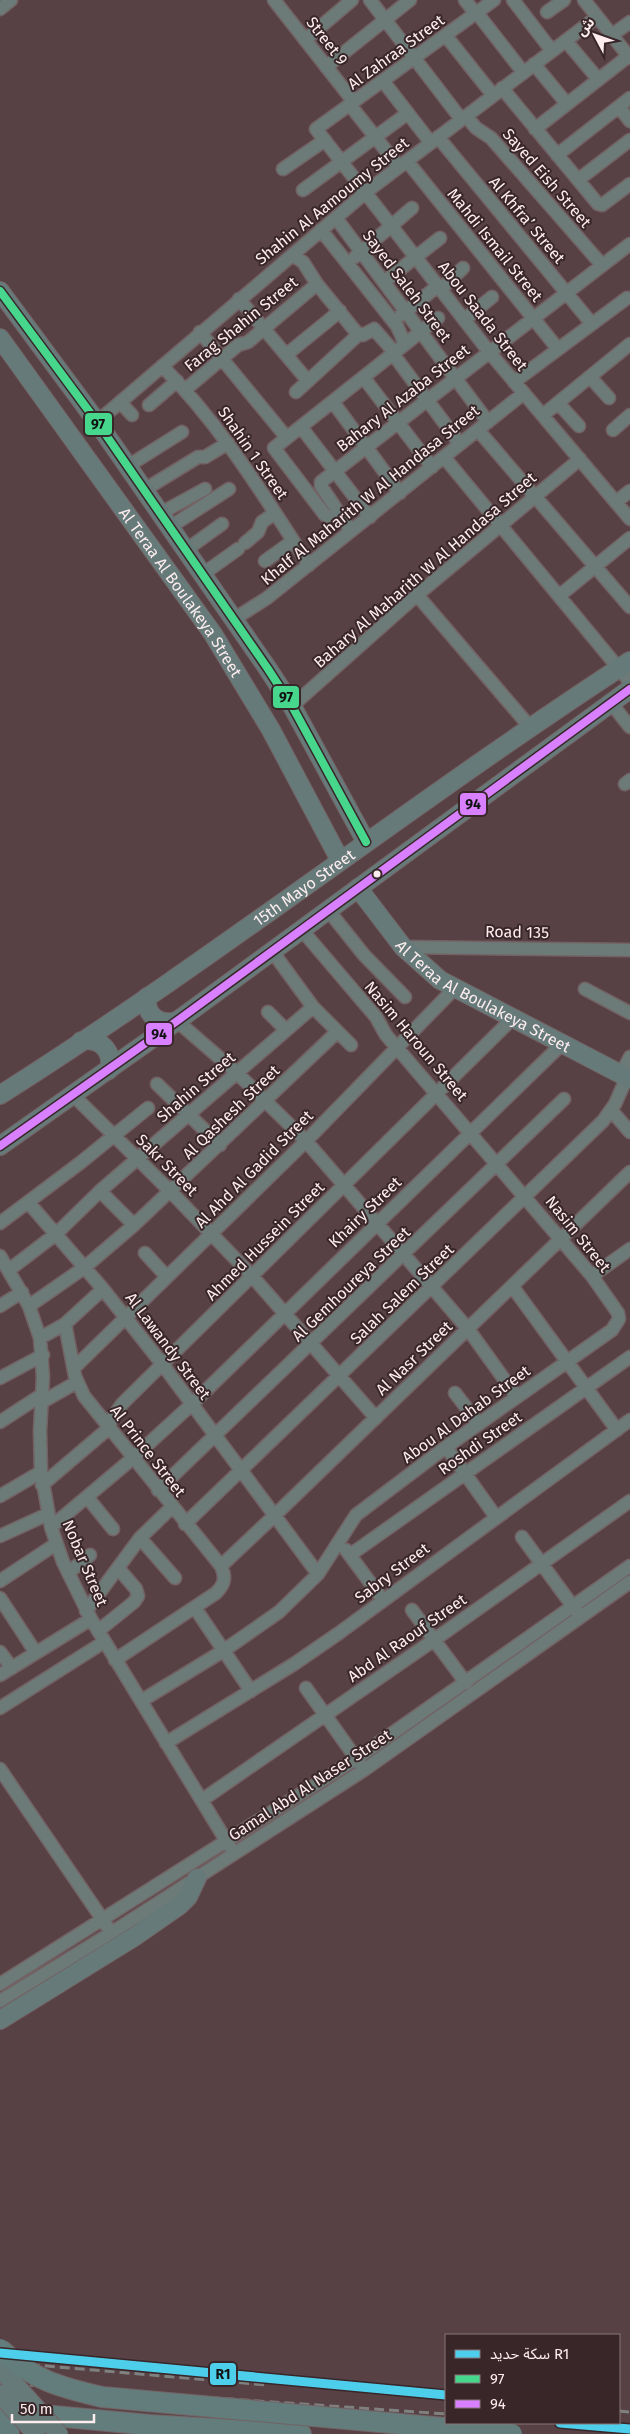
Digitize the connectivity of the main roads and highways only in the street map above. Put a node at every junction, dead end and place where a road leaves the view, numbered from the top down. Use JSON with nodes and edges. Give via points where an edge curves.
{"nodes":[{"id":1,"x":0,"y":291,"type":"edge"},
{"id":2,"x":0,"y":338,"type":"edge"},
{"id":3,"x":268,"y":669,"type":"junction"},
{"id":4,"x":626,"y":670,"type":"edge"},
{"id":5,"x":244,"y":683,"type":"junction"},
{"id":6,"x":630,"y":689,"type":"edge"},
{"id":7,"x":366,"y":842,"type":"junction"},
{"id":8,"x":340,"y":860,"type":"junction"},
{"id":9,"x":358,"y":888,"type":"junction"},
{"id":10,"x":147,"y":997,"type":"junction"},
{"id":11,"x":177,"y":1021,"type":"junction"},
{"id":12,"x":81,"y":1041,"type":"junction"},
{"id":13,"x":109,"y":1070,"type":"junction"},
{"id":14,"x":626,"y":1077,"type":"edge"},
{"id":15,"x":0,"y":1095,"type":"edge"},
{"id":16,"x":0,"y":1146,"type":"edge"},
{"id":17,"x":197,"y":1878,"type":"road end"},
{"id":18,"x":0,"y":2020,"type":"edge"},
{"id":19,"x":0,"y":2349,"type":"edge"},
{"id":20,"x":0,"y":2368,"type":"edge"},
{"id":21,"x":2,"y":2406,"type":"edge"},
{"id":22,"x":9,"y":2434,"type":"edge"},
{"id":23,"x":36,"y":2434,"type":"edge"},
{"id":24,"x":59,"y":2434,"type":"edge"},
{"id":25,"x":301,"y":2434,"type":"edge"},
{"id":26,"x":512,"y":2434,"type":"edge"}],
"edges":[{"from":1,"to":3,"type":"main road","name":"Al Teraa Al Boulakeya Street","via":[[97,422]]},
{"from":2,"to":5,"type":"main road","name":"Al Teraa Al Boulakeya Street","via":[[155,551]]},
{"from":3,"to":5,"type":"main road"},
{"from":3,"to":7,"type":"main road","name":"Al Teraa Al Boulakeya Street","via":[[292,706]]},
{"from":4,"to":7,"type":"main road","name":"15th Mayo Street","via":[[530,727]]},
{"from":5,"to":8,"type":"main road","name":"Al Teraa Al Boulakeya Street"},
{"from":6,"to":9,"type":"main road","name":"15th Mayo Street"},
{"from":7,"to":8,"type":"main road","name":"15th Mayo Street"},
{"from":8,"to":10,"type":"main road","name":"15th Mayo Street"},
{"from":9,"to":11,"type":"main road","name":"15th Mayo Street"},
{"from":9,"to":14,"type":"main road","name":"Al Teraa Al Boulakeya Street","via":[[403,947],[426,970],[454,989]]},
{"from":10,"to":11,"type":"main road","via":[[147,1007],[152,1016],[162,1022]]},
{"from":10,"to":12,"type":"main road","name":"15th Mayo Street"},
{"from":11,"to":13,"type":"main road","name":"15th Mayo Street"},
{"from":12,"to":13,"type":"main road","via":[[92,1040],[102,1044],[111,1059]]},
{"from":12,"to":15,"type":"main road","name":"15th Mayo Street"},
{"from":13,"to":16,"type":"main road","name":"15th Mayo Street"},
{"from":17,"to":18,"type":"main road","via":[[188,1897],[180,1905],[134,1938]]},
{"from":19,"to":26,"type":"main road","bridge":true,"via":[[42,2380],[102,2397]]},
{"from":20,"to":24,"type":"main road","bridge":true},
{"from":21,"to":22,"type":"main road"},
{"from":21,"to":23,"type":"main road","bridge":true},
{"from":21,"to":25,"type":"main road","via":[[150,2425]]}]}
